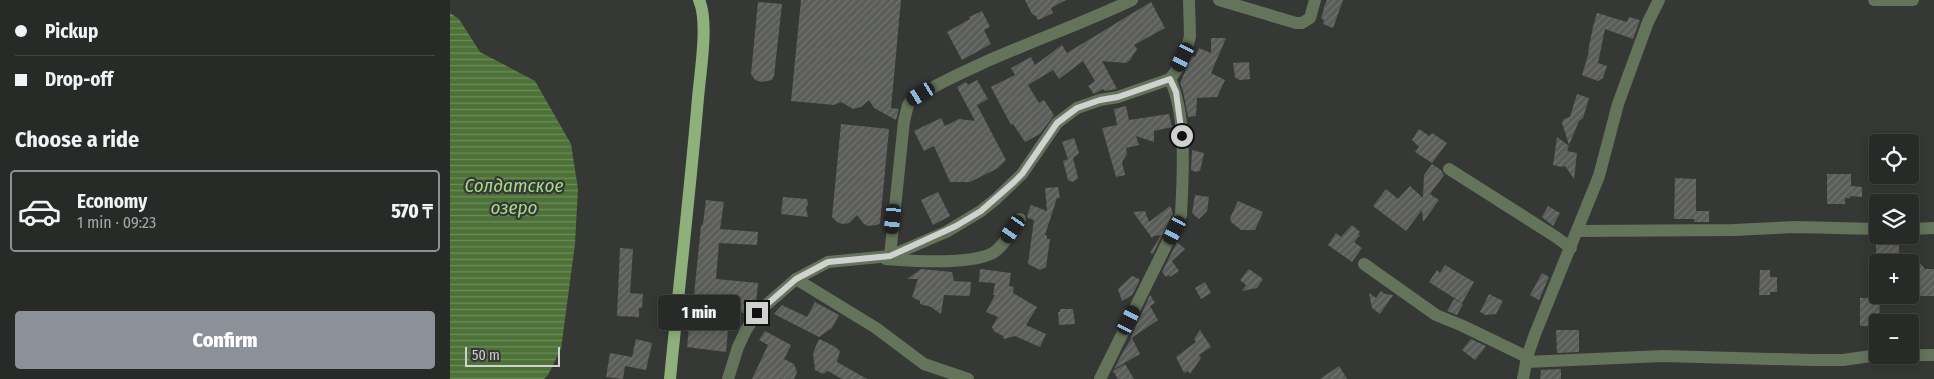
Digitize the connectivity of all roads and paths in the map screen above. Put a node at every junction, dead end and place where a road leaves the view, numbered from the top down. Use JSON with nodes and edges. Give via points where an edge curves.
{"nodes":[{"id":1,"x":1132,"y":0,"type":"edge"},
{"id":2,"x":1189,"y":0,"type":"edge"},
{"id":3,"x":1219,"y":0,"type":"edge"},
{"id":4,"x":1315,"y":0,"type":"edge"},
{"id":5,"x":1659,"y":0,"type":"edge"},
{"id":6,"x":1874,"y":0,"type":"edge"},
{"id":7,"x":1913,"y":0,"type":"edge"},
{"id":8,"x":702,"y":3,"type":"edge"},
{"id":9,"x":1170,"y":79,"type":"junction"},
{"id":10,"x":1449,"y":169,"type":"dead end"},
{"id":11,"x":1020,"y":219,"type":"dead end"},
{"id":12,"x":1934,"y":228,"type":"edge"},
{"id":13,"x":1869,"y":229,"type":"edge"},
{"id":14,"x":1919,"y":229,"type":"edge"},
{"id":15,"x":1577,"y":231,"type":"junction"},
{"id":16,"x":1571,"y":248,"type":"junction"},
{"id":17,"x":890,"y":256,"type":"junction"},
{"id":18,"x":876,"y":259,"type":"junction"},
{"id":19,"x":1364,"y":264,"type":"dead end"},
{"id":20,"x":796,"y":279,"type":"junction"},
{"id":21,"x":1934,"y":355,"type":"edge"},
{"id":22,"x":1527,"y":360,"type":"junction"},
{"id":23,"x":670,"y":379,"type":"edge"},
{"id":24,"x":728,"y":379,"type":"edge"},
{"id":25,"x":968,"y":379,"type":"edge"},
{"id":26,"x":1100,"y":379,"type":"edge"},
{"id":27,"x":1523,"y":379,"type":"edge"}],
"edges":[{"from":1,"to":17,"type":"street","via":[[912,99],[904,121]]},
{"from":2,"to":9,"type":"street","via":[[1190,36],[1178,68]]},
{"from":3,"to":4,"type":"street","via":[[1296,24],[1310,18]]},
{"from":5,"to":15,"type":"street","via":[[1631,68],[1599,176]]},
{"from":6,"to":7,"type":"street"},
{"from":8,"to":23,"type":"main road","via":[[700,80]]},
{"from":9,"to":17,"type":"street","via":[[1077,108],[1057,123],[1022,174],[981,211],[946,232]]},
{"from":9,"to":26,"type":"street","via":[[1176,92],[1182,136],[1181,215]]},
{"from":10,"to":16,"type":"street"},
{"from":11,"to":18,"type":"street","via":[[998,250],[990,255],[947,261]]},
{"from":12,"to":14,"type":"street"},
{"from":13,"to":15,"type":"street"},
{"from":15,"to":16,"type":"street"},
{"from":16,"to":22,"type":"street"},
{"from":17,"to":18,"type":"street"},
{"from":18,"to":20,"type":"street","via":[[828,262]]},
{"from":19,"to":22,"type":"street","via":[[1436,315]]},
{"from":20,"to":24,"type":"street","via":[[757,313],[742,338]]},
{"from":20,"to":25,"type":"street","via":[[876,328],[924,364]]},
{"from":21,"to":22,"type":"street","via":[[1812,360],[1663,356]]},
{"from":22,"to":27,"type":"street"}]}
